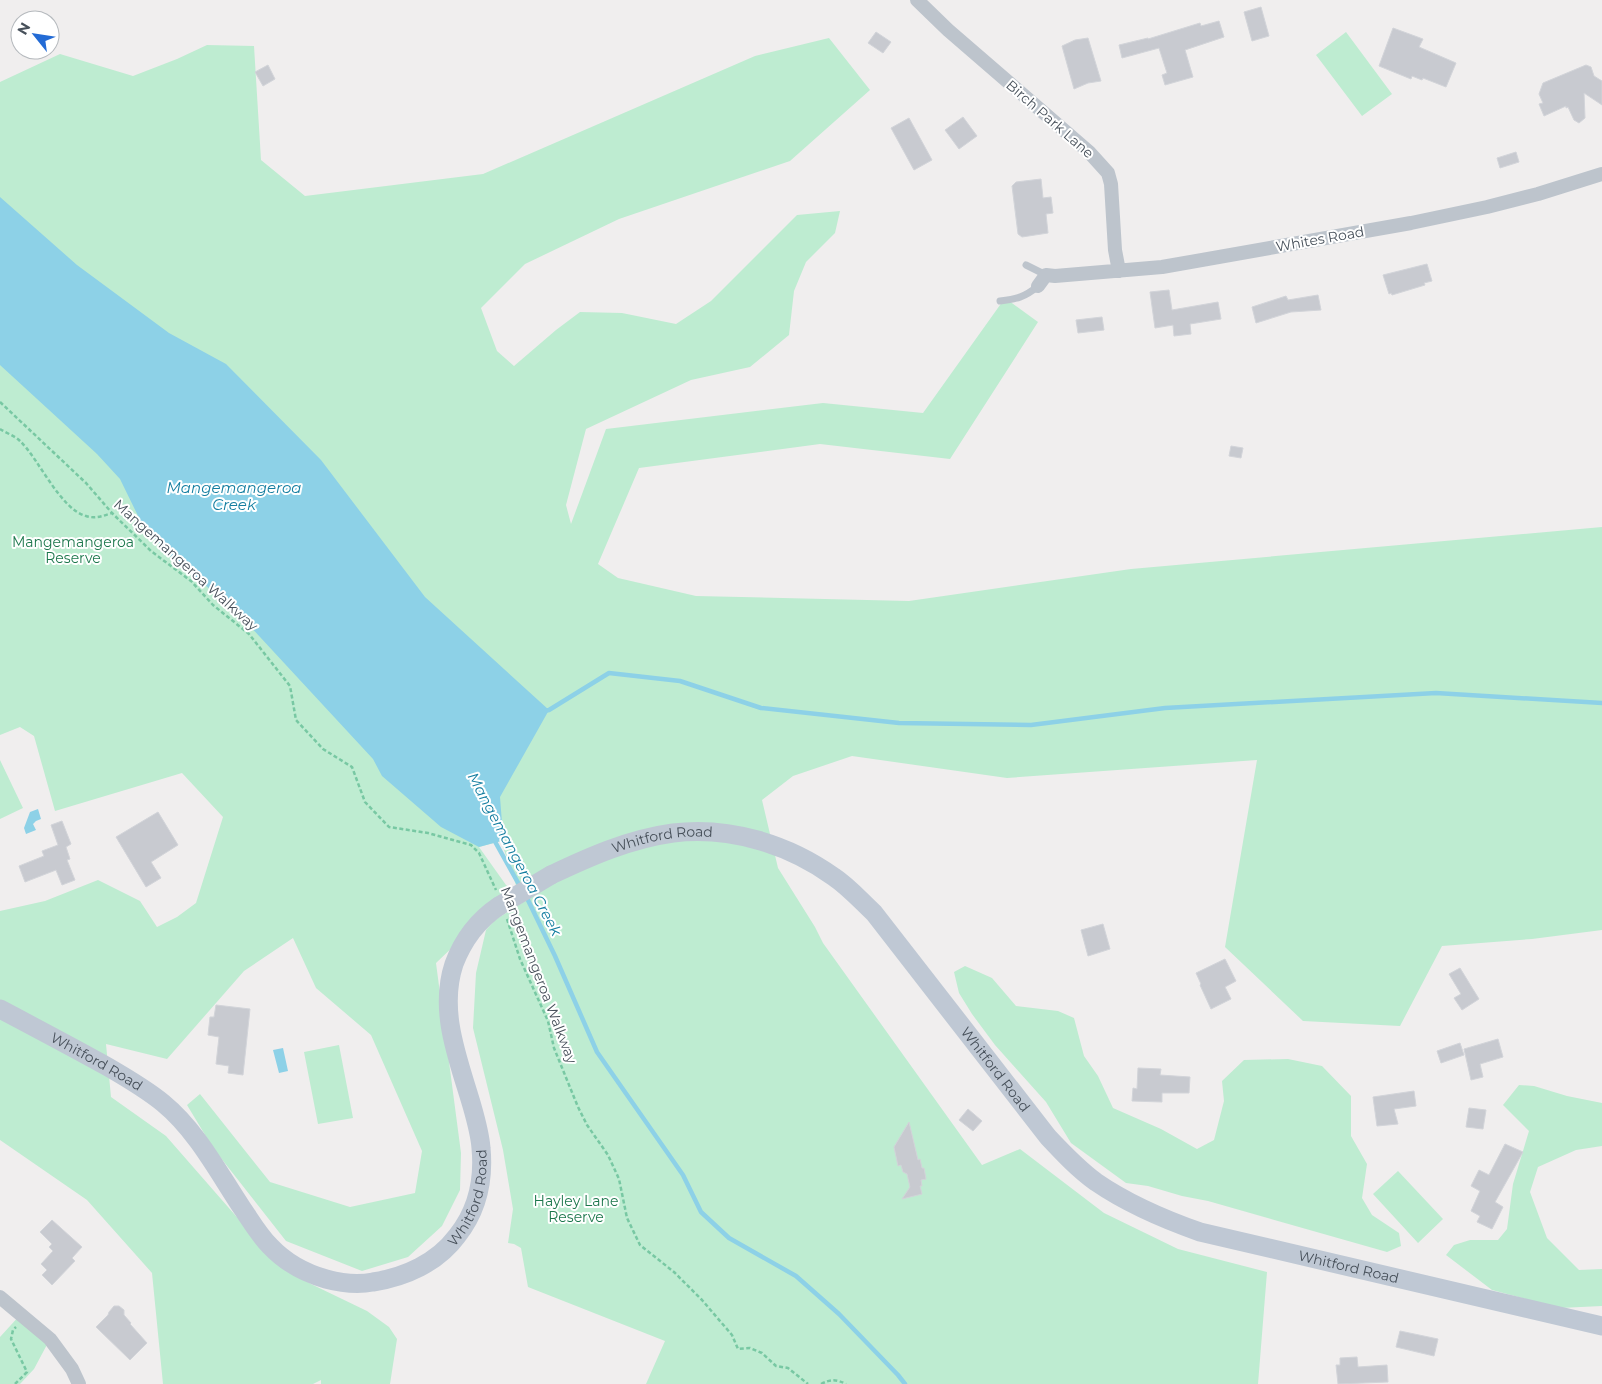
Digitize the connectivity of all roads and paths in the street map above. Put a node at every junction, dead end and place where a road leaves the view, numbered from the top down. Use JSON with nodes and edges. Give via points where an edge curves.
{"nodes":[{"id":1,"x":917,"y":0,"type":"edge"},
{"id":2,"x":1602,"y":174,"type":"edge"},
{"id":3,"x":1026,"y":265,"type":"dead end"},
{"id":4,"x":1119,"y":271,"type":"junction"},
{"id":5,"x":1042,"y":280,"type":"junction"},
{"id":6,"x":1000,"y":301,"type":"dead end"},
{"id":7,"x":0,"y":402,"type":"edge"},
{"id":8,"x":0,"y":429,"type":"edge"},
{"id":9,"x":112,"y":513,"type":"junction"},
{"id":10,"x":500,"y":904,"type":"junction"},
{"id":11,"x":0,"y":1009,"type":"edge"},
{"id":12,"x":0,"y":1297,"type":"edge"},
{"id":13,"x":26,"y":1319,"type":"junction"},
{"id":14,"x":1602,"y":1326,"type":"edge"},
{"id":15,"x":15,"y":1384,"type":"edge"},
{"id":16,"x":79,"y":1384,"type":"edge"},
{"id":17,"x":808,"y":1384,"type":"edge"},
{"id":18,"x":821,"y":1384,"type":"edge"},
{"id":19,"x":846,"y":1384,"type":"edge"}],
"edges":[{"from":1,"to":4,"type":"street","name":"Birch Park Lane","via":[[1089,152],[1108,173]]},
{"from":2,"to":4,"type":"street","name":"Whites Road","via":[[1521,199],[1412,223]]},
{"from":3,"to":5,"type":"lane"},
{"from":4,"to":5,"type":"street","name":"Whites Road"},
{"from":5,"to":6,"type":"lane","via":[[1027,295]]},
{"from":7,"to":9,"type":"path","name":"Mangemangeroa Walkway","via":[[86,483]]},
{"from":8,"to":9,"type":"path","via":[[19,439],[72,508],[85,516],[100,518]]},
{"from":9,"to":10,"type":"path","name":"Mangemangeroa Walkway","via":[[151,551],[191,581],[213,605],[250,634],[290,686],[296,720],[323,749],[352,767],[365,802],[389,827],[428,833],[471,845],[479,853]]},
{"from":10,"to":11,"type":"main road","name":"Whitford Road","via":[[483,918],[461,948],[449,990],[452,1034],[481,1146],[481,1180],[475,1204],[464,1227],[441,1254],[395,1278],[344,1283],[308,1273],[290,1263],[270,1246],[199,1142],[164,1104],[87,1055]]},
{"from":10,"to":14,"type":"main road","name":"Whitford Road","bridge":true,"via":[[550,875],[601,852],[673,833],[732,835],[784,848],[836,878],[874,913],[1048,1137],[1078,1167],[1119,1197],[1200,1232]]},
{"from":10,"to":17,"type":"path","name":"Mangemangeroa Walkway","via":[[548,1021],[554,1048],[578,1107],[619,1178],[627,1218],[640,1245],[702,1300],[732,1335],[738,1349],[750,1348],[762,1353],[776,1366],[788,1368]]},
{"from":12,"to":13,"type":"street"},
{"from":13,"to":15,"type":"path","via":[[13,1330],[11,1339],[27,1372]]},
{"from":13,"to":16,"type":"street","via":[[50,1339]]},
{"from":18,"to":19,"type":"path","via":[[830,1380]]}]}
